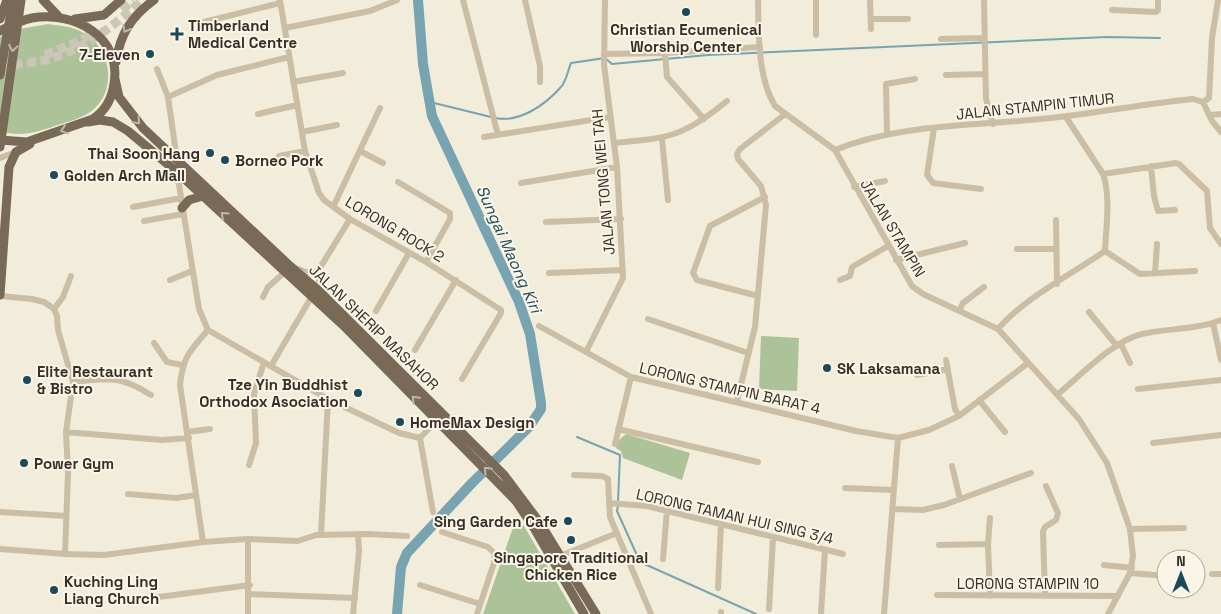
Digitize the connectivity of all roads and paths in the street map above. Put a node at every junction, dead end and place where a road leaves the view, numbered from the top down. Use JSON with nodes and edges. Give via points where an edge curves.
{"nodes":[{"id":1,"x":5,"y":0,"type":"edge"},
{"id":2,"x":13,"y":0,"type":"edge"},
{"id":3,"x":21,"y":0,"type":"edge"},
{"id":4,"x":44,"y":0,"type":"edge"},
{"id":5,"x":121,"y":0,"type":"tunnel mouth"},
{"id":6,"x":154,"y":0,"type":"edge"},
{"id":7,"x":397,"y":0,"type":"edge"},
{"id":8,"x":463,"y":0,"type":"edge"},
{"id":9,"x":525,"y":0,"type":"edge"},
{"id":10,"x":605,"y":0,"type":"edge"},
{"id":11,"x":758,"y":0,"type":"edge"},
{"id":12,"x":816,"y":0,"type":"edge"},
{"id":13,"x":870,"y":0,"type":"edge"},
{"id":14,"x":984,"y":0,"type":"edge"},
{"id":15,"x":1158,"y":0,"type":"edge"},
{"id":16,"x":1218,"y":0,"type":"edge"},
{"id":17,"x":280,"y":1,"type":"edge"},
{"id":18,"x":0,"y":8,"type":"edge"},
{"id":19,"x":1112,"y":10,"type":"dead end"},
{"id":20,"x":62,"y":18,"type":"junction"},
{"id":21,"x":908,"y":18,"type":"dead end"},
{"id":22,"x":0,"y":19,"type":"edge"},
{"id":23,"x":871,"y":19,"type":"junction"},
{"id":24,"x":204,"y":22,"type":"dead end"},
{"id":25,"x":285,"y":28,"type":"junction"},
{"id":26,"x":872,"y":30,"type":"dead end"},
{"id":27,"x":0,"y":31,"type":"edge"},
{"id":28,"x":816,"y":36,"type":"dead end"},
{"id":29,"x":942,"y":39,"type":"dead end"},
{"id":30,"x":984,"y":42,"type":"junction"},
{"id":31,"x":760,"y":49,"type":"junction"},
{"id":32,"x":1221,"y":50,"type":"edge"},
{"id":33,"x":1212,"y":52,"type":"junction"},
{"id":34,"x":665,"y":55,"type":"junction"},
{"id":35,"x":289,"y":57,"type":"junction"},
{"id":36,"x":604,"y":59,"type":"junction"},
{"id":37,"x":115,"y":67,"type":"junction"},
{"id":38,"x":156,"y":69,"type":"dead end"},
{"id":39,"x":342,"y":74,"type":"dead end"},
{"id":40,"x":985,"y":74,"type":"junction"},
{"id":41,"x":946,"y":75,"type":"dead end"},
{"id":42,"x":0,"y":76,"type":"edge"},
{"id":43,"x":115,"y":79,"type":"junction"},
{"id":44,"x":915,"y":79,"type":"dead end"},
{"id":45,"x":293,"y":82,"type":"junction"},
{"id":46,"x":540,"y":82,"type":"dead end"},
{"id":47,"x":168,"y":97,"type":"junction"},
{"id":48,"x":727,"y":101,"type":"dead end"},
{"id":49,"x":1204,"y":102,"type":"junction"},
{"id":50,"x":297,"y":104,"type":"junction"},
{"id":51,"x":380,"y":108,"type":"dead end"},
{"id":52,"x":258,"y":114,"type":"dead end"},
{"id":53,"x":1221,"y":114,"type":"edge"},
{"id":54,"x":784,"y":115,"type":"junction"},
{"id":55,"x":1210,"y":115,"type":"junction"},
{"id":56,"x":610,"y":117,"type":"junction"},
{"id":57,"x":1066,"y":117,"type":"junction"},
{"id":58,"x":704,"y":119,"type":"junction"},
{"id":59,"x":88,"y":122,"type":"junction"},
{"id":60,"x":992,"y":124,"type":"junction"},
{"id":61,"x":337,"y":125,"type":"dead end"},
{"id":62,"x":934,"y":128,"type":"junction"},
{"id":63,"x":302,"y":132,"type":"junction"},
{"id":64,"x":1221,"y":132,"type":"edge"},
{"id":65,"x":498,"y":135,"type":"junction"},
{"id":66,"x":887,"y":135,"type":"junction"},
{"id":67,"x":484,"y":137,"type":"dead end"},
{"id":68,"x":39,"y":139,"type":"junction"},
{"id":69,"x":662,"y":139,"type":"junction"},
{"id":70,"x":0,"y":140,"type":"edge"},
{"id":71,"x":157,"y":142,"type":"junction"},
{"id":72,"x":176,"y":142,"type":"junction"},
{"id":73,"x":614,"y":143,"type":"junction"},
{"id":74,"x":0,"y":147,"type":"edge"},
{"id":75,"x":305,"y":150,"type":"junction"},
{"id":76,"x":834,"y":150,"type":"junction"},
{"id":77,"x":360,"y":151,"type":"junction"},
{"id":78,"x":16,"y":152,"type":"junction"},
{"id":79,"x":279,"y":156,"type":"dead end"},
{"id":80,"x":0,"y":158,"type":"edge"},
{"id":81,"x":177,"y":161,"type":"junction"},
{"id":82,"x":383,"y":163,"type":"dead end"},
{"id":83,"x":1151,"y":166,"type":"junction"},
{"id":84,"x":617,"y":167,"type":"junction"},
{"id":85,"x":177,"y":172,"type":"junction"},
{"id":86,"x":1103,"y":174,"type":"junction"},
{"id":87,"x":885,"y":181,"type":"dead end"},
{"id":88,"x":398,"y":182,"type":"dead end"},
{"id":89,"x":521,"y":183,"type":"dead end"},
{"id":90,"x":854,"y":187,"type":"junction"},
{"id":91,"x":980,"y":189,"type":"dead end"},
{"id":92,"x":203,"y":196,"type":"junction"},
{"id":93,"x":765,"y":197,"type":"junction"},
{"id":94,"x":668,"y":200,"type":"dead end"},
{"id":95,"x":133,"y":207,"type":"dead end"},
{"id":96,"x":182,"y":207,"type":"junction"},
{"id":97,"x":333,"y":207,"type":"junction"},
{"id":98,"x":1175,"y":210,"type":"dead end"},
{"id":99,"x":350,"y":219,"type":"junction"},
{"id":100,"x":621,"y":219,"type":"junction"},
{"id":101,"x":1056,"y":220,"type":"dead end"},
{"id":102,"x":144,"y":221,"type":"dead end"},
{"id":103,"x":546,"y":222,"type":"dead end"},
{"id":104,"x":965,"y":243,"type":"dead end"},
{"id":105,"x":1157,"y":244,"type":"dead end"},
{"id":106,"x":1221,"y":244,"type":"edge"},
{"id":107,"x":888,"y":246,"type":"junction"},
{"id":108,"x":1017,"y":249,"type":"dead end"},
{"id":109,"x":1056,"y":249,"type":"junction"},
{"id":110,"x":1105,"y":251,"type":"junction"},
{"id":111,"x":409,"y":253,"type":"junction"},
{"id":112,"x":896,"y":260,"type":"junction"},
{"id":113,"x":426,"y":262,"type":"junction"},
{"id":114,"x":288,"y":269,"type":"junction"},
{"id":115,"x":623,"y":270,"type":"junction"},
{"id":116,"x":192,"y":271,"type":"junction"},
{"id":117,"x":318,"y":271,"type":"junction"},
{"id":118,"x":1196,"y":271,"type":"dead end"},
{"id":119,"x":549,"y":273,"type":"dead end"},
{"id":120,"x":1155,"y":273,"type":"junction"},
{"id":121,"x":71,"y":276,"type":"dead end"},
{"id":122,"x":170,"y":280,"type":"dead end"},
{"id":123,"x":456,"y":280,"type":"junction"},
{"id":124,"x":840,"y":280,"type":"dead end"},
{"id":125,"x":1056,"y":284,"type":"junction"},
{"id":126,"x":984,"y":287,"type":"dead end"},
{"id":127,"x":316,"y":294,"type":"junction"},
{"id":128,"x":0,"y":296,"type":"edge"},
{"id":129,"x":264,"y":296,"type":"dead end"},
{"id":130,"x":758,"y":296,"type":"junction"},
{"id":131,"x":54,"y":309,"type":"junction"},
{"id":132,"x":376,"y":311,"type":"dead end"},
{"id":133,"x":959,"y":311,"type":"junction"},
{"id":134,"x":1089,"y":312,"type":"dead end"},
{"id":135,"x":648,"y":319,"type":"dead end"},
{"id":136,"x":1221,"y":320,"type":"edge"},
{"id":137,"x":1213,"y":323,"type":"junction"},
{"id":138,"x":539,"y":326,"type":"dead end"},
{"id":139,"x":998,"y":329,"type":"junction"},
{"id":140,"x":208,"y":330,"type":"junction"},
{"id":141,"x":154,"y":343,"type":"dead end"},
{"id":142,"x":1119,"y":345,"type":"junction"},
{"id":143,"x":415,"y":350,"type":"dead end"},
{"id":144,"x":586,"y":352,"type":"junction"},
{"id":145,"x":748,"y":353,"type":"junction"},
{"id":146,"x":946,"y":360,"type":"dead end"},
{"id":147,"x":1221,"y":360,"type":"edge"},
{"id":148,"x":264,"y":362,"type":"junction"},
{"id":149,"x":1028,"y":362,"type":"junction"},
{"id":150,"x":1130,"y":363,"type":"dead end"},
{"id":151,"x":182,"y":365,"type":"junction"},
{"id":152,"x":271,"y":366,"type":"junction"},
{"id":153,"x":948,"y":369,"type":"junction"},
{"id":154,"x":917,"y":375,"type":"dead end"},
{"id":155,"x":630,"y":377,"type":"junction"},
{"id":156,"x":462,"y":379,"type":"dead end"},
{"id":157,"x":1221,"y":380,"type":"edge"},
{"id":158,"x":73,"y":382,"type":"junction"},
{"id":159,"x":1138,"y":389,"type":"dead end"},
{"id":160,"x":1058,"y":394,"type":"junction"},
{"id":161,"x":151,"y":395,"type":"dead end"},
{"id":162,"x":328,"y":399,"type":"junction"},
{"id":163,"x":979,"y":400,"type":"junction"},
{"id":164,"x":737,"y":401,"type":"junction"},
{"id":165,"x":959,"y":416,"type":"junction"},
{"id":166,"x":437,"y":420,"type":"junction"},
{"id":167,"x":210,"y":429,"type":"dead end"},
{"id":168,"x":618,"y":429,"type":"junction"},
{"id":169,"x":66,"y":432,"type":"junction"},
{"id":170,"x":1005,"y":432,"type":"dead end"},
{"id":171,"x":188,"y":435,"type":"junction"},
{"id":172,"x":1221,"y":435,"type":"edge"},
{"id":173,"x":420,"y":438,"type":"junction"},
{"id":174,"x":898,"y":438,"type":"junction"},
{"id":175,"x":1154,"y":443,"type":"dead end"},
{"id":176,"x":615,"y":444,"type":"dead end"},
{"id":177,"x":478,"y":454,"type":"junction"},
{"id":178,"x":758,"y":462,"type":"dead end"},
{"id":179,"x":249,"y":465,"type":"dead end"},
{"id":180,"x":952,"y":466,"type":"dead end"},
{"id":181,"x":1031,"y":474,"type":"dead end"},
{"id":182,"x":574,"y":475,"type":"dead end"},
{"id":183,"x":502,"y":479,"type":"junction"},
{"id":184,"x":1046,"y":486,"type":"dead end"},
{"id":185,"x":846,"y":488,"type":"dead end"},
{"id":186,"x":894,"y":490,"type":"junction"},
{"id":187,"x":128,"y":494,"type":"dead end"},
{"id":188,"x":196,"y":495,"type":"junction"},
{"id":189,"x":960,"y":499,"type":"junction"},
{"id":190,"x":611,"y":503,"type":"junction"},
{"id":191,"x":892,"y":509,"type":"junction"},
{"id":192,"x":667,"y":510,"type":"junction"},
{"id":193,"x":0,"y":512,"type":"edge"},
{"id":194,"x":433,"y":512,"type":"dead end"},
{"id":195,"x":66,"y":516,"type":"junction"},
{"id":196,"x":990,"y":518,"type":"dead end"},
{"id":197,"x":721,"y":524,"type":"junction"},
{"id":198,"x":1184,"y":528,"type":"dead end"},
{"id":199,"x":1130,"y":529,"type":"junction"},
{"id":200,"x":442,"y":532,"type":"dead end"},
{"id":201,"x":617,"y":533,"type":"junction"},
{"id":202,"x":358,"y":534,"type":"junction"},
{"id":203,"x":321,"y":535,"type":"junction"},
{"id":204,"x":407,"y":536,"type":"dead end"},
{"id":205,"x":773,"y":538,"type":"junction"},
{"id":206,"x":248,"y":539,"type":"junction"},
{"id":207,"x":203,"y":542,"type":"junction"},
{"id":208,"x":988,"y":544,"type":"junction"},
{"id":209,"x":939,"y":545,"type":"dead end"},
{"id":210,"x":2,"y":550,"type":"edge"},
{"id":211,"x":824,"y":550,"type":"junction"},
{"id":212,"x":64,"y":554,"type":"junction"},
{"id":213,"x":843,"y":554,"type":"dead end"},
{"id":214,"x":560,"y":556,"type":"junction"},
{"id":215,"x":663,"y":559,"type":"dead end"},
{"id":216,"x":1104,"y":565,"type":"dead end"},
{"id":217,"x":1131,"y":571,"type":"junction"},
{"id":218,"x":1212,"y":574,"type":"dead end"},
{"id":219,"x":1221,"y":574,"type":"edge"},
{"id":220,"x":1156,"y":575,"type":"edge"},
{"id":221,"x":250,"y":585,"type":"junction"},
{"id":222,"x":420,"y":585,"type":"dead end"},
{"id":223,"x":718,"y":588,"type":"dead end"},
{"id":224,"x":249,"y":594,"type":"junction"},
{"id":225,"x":937,"y":595,"type":"dead end"},
{"id":226,"x":990,"y":596,"type":"junction"},
{"id":227,"x":1045,"y":596,"type":"junction"},
{"id":228,"x":1118,"y":596,"type":"junction"},
{"id":229,"x":355,"y":598,"type":"junction"},
{"id":230,"x":136,"y":600,"type":"dead end"},
{"id":231,"x":480,"y":604,"type":"junction"},
{"id":232,"x":769,"y":610,"type":"dead end"},
{"id":233,"x":248,"y":614,"type":"edge"},
{"id":234,"x":353,"y":614,"type":"edge"},
{"id":235,"x":477,"y":614,"type":"edge"},
{"id":236,"x":584,"y":614,"type":"edge"},
{"id":237,"x":596,"y":614,"type":"edge"},
{"id":238,"x":651,"y":614,"type":"edge"},
{"id":239,"x":821,"y":614,"type":"edge"},
{"id":240,"x":884,"y":614,"type":"edge"},
{"id":241,"x":1108,"y":614,"type":"edge"}],
"edges":[{"from":1,"to":18,"type":"street"},
{"from":1,"to":22,"type":"main road"},
{"from":2,"to":42,"type":"main road","bridge":true},
{"from":3,"to":74,"type":"main road","one_way":true,"bridge":true},
{"from":4,"to":20,"type":"main road"},
{"from":5,"to":20,"type":"main road","via":[[104,15],[82,20]]},
{"from":6,"to":37,"type":"main road","one_way":true,"via":[[126,28]]},
{"from":7,"to":25,"type":"street","via":[[370,11]]},
{"from":8,"to":65,"type":"street"},
{"from":9,"to":46,"type":"street","via":[[540,66]]},
{"from":10,"to":36,"type":"street","name":"JALAN TONG WEI TAH"},
{"from":11,"to":31,"type":"street","name":"JALAN STAMPIN"},
{"from":12,"to":28,"type":"street"},
{"from":13,"to":23,"type":"street"},
{"from":14,"to":30,"type":"street"},
{"from":15,"to":19,"type":"street","via":[[1156,12]]},
{"from":16,"to":33,"type":"street"},
{"from":17,"to":24,"type":"street"},
{"from":17,"to":25,"type":"street","name":"LORONG ROCK 2"},
{"from":20,"to":27,"type":"main road","via":[[32,18]]},
{"from":20,"to":37,"type":"main road","via":[[83,24],[102,39],[113,56]]},
{"from":21,"to":23,"type":"street"},
{"from":23,"to":26,"type":"street"},
{"from":25,"to":35,"type":"street","name":"LORONG ROCK 2"},
{"from":29,"to":30,"type":"street"},
{"from":30,"to":40,"type":"street"},
{"from":31,"to":34,"type":"street"},
{"from":31,"to":54,"type":"street","name":"JALAN STAMPIN","via":[[769,96]]},
{"from":32,"to":33,"type":"street"},
{"from":33,"to":49,"type":"street","via":[[1209,98]]},
{"from":34,"to":36,"type":"street"},
{"from":34,"to":58,"type":"street","via":[[667,77]]},
{"from":35,"to":45,"type":"street","name":"LORONG ROCK 2"},
{"from":35,"to":47,"type":"street","via":[[217,75]]},
{"from":36,"to":56,"type":"street","name":"JALAN TONG WEI TAH"},
{"from":37,"to":43,"type":"main road"},
{"from":38,"to":47,"type":"street"},
{"from":39,"to":45,"type":"street"},
{"from":40,"to":41,"type":"street"},
{"from":40,"to":60,"type":"street"},
{"from":43,"to":59,"type":"main road","via":[[106,106]]},
{"from":43,"to":71,"type":"main road","name":"JALAN SHERIP MASAHOR","one_way":true,"via":[[119,97],[128,111]]},
{"from":44,"to":66,"type":"street","via":[[886,84]]},
{"from":45,"to":50,"type":"street","name":"LORONG ROCK 2"},
{"from":47,"to":72,"type":"street"},
{"from":48,"to":58,"type":"street"},
{"from":49,"to":55,"type":"street"},
{"from":49,"to":57,"type":"street","name":"JALAN STAMPIN TIMUR","via":[[1188,100]]},
{"from":50,"to":52,"type":"street"},
{"from":50,"to":63,"type":"street","name":"LORONG ROCK 2"},
{"from":51,"to":77,"type":"street"},
{"from":53,"to":55,"type":"street"},
{"from":54,"to":76,"type":"street","name":"JALAN STAMPIN"},
{"from":54,"to":93,"type":"street","via":[[737,154],[761,186]]},
{"from":55,"to":64,"type":"street"},
{"from":56,"to":65,"type":"street"},
{"from":56,"to":73,"type":"street","name":"JALAN TONG WEI TAH"},
{"from":57,"to":60,"type":"street","name":"JALAN STAMPIN TIMUR"},
{"from":57,"to":86,"type":"street"},
{"from":58,"to":69,"type":"street","via":[[683,132]]},
{"from":59,"to":68,"type":"main road","one_way":true},
{"from":59,"to":85,"type":"main road","name":"JALAN SHERIP MASAHOR","via":[[113,122]]},
{"from":60,"to":62,"type":"street","name":"JALAN STAMPIN TIMUR"},
{"from":61,"to":63,"type":"street"},
{"from":62,"to":66,"type":"street","name":"JALAN STAMPIN TIMUR"},
{"from":62,"to":91,"type":"street","via":[[929,180]]},
{"from":63,"to":75,"type":"street","name":"LORONG ROCK 2"},
{"from":65,"to":67,"type":"street"},
{"from":66,"to":76,"type":"street","name":"JALAN STAMPIN TIMUR"},
{"from":68,"to":70,"type":"main road","via":[[16,143]]},
{"from":68,"to":78,"type":"main road"},
{"from":69,"to":73,"type":"street"},
{"from":69,"to":94,"type":"street"},
{"from":71,"to":72,"type":"street","via":[[166,145]]},
{"from":71,"to":81,"type":"main road","name":"JALAN SHERIP MASAHOR"},
{"from":72,"to":81,"type":"street"},
{"from":73,"to":84,"type":"street","name":"JALAN TONG WEI TAH"},
{"from":75,"to":79,"type":"street"},
{"from":75,"to":97,"type":"street","name":"LORONG ROCK 2","via":[[316,188]]},
{"from":76,"to":90,"type":"street","name":"JALAN STAMPIN"},
{"from":77,"to":82,"type":"street"},
{"from":77,"to":97,"type":"street"},
{"from":78,"to":80,"type":"street"},
{"from":78,"to":128,"type":"main road","via":[[7,177]]},
{"from":81,"to":114,"type":"main road","name":"JALAN SHERIP MASAHOR"},
{"from":83,"to":86,"type":"street"},
{"from":83,"to":98,"type":"street","via":[[1158,210]]},
{"from":83,"to":106,"type":"street","via":[[1176,163],[1206,187],[1210,228]]},
{"from":84,"to":89,"type":"street"},
{"from":84,"to":100,"type":"street","name":"JALAN TONG WEI TAH"},
{"from":85,"to":92,"type":"main road","name":"JALAN SHERIP MASAHOR"},
{"from":85,"to":96,"type":"street"},
{"from":86,"to":110,"type":"street","via":[[1108,209]]},
{"from":87,"to":90,"type":"street"},
{"from":88,"to":113,"type":"street","via":[[450,213],[450,219]]},
{"from":90,"to":107,"type":"street","name":"JALAN STAMPIN"},
{"from":92,"to":96,"type":"main road","via":[[189,200]]},
{"from":114,"to":92,"type":"main road","name":"JALAN SHERIP MASAHOR","one_way":true},
{"from":93,"to":130,"type":"street"},
{"from":93,"to":130,"type":"street","via":[[710,226],[693,273],[698,280]]},
{"from":95,"to":96,"type":"street"},
{"from":96,"to":102,"type":"street"},
{"from":96,"to":116,"type":"street"},
{"from":97,"to":99,"type":"street","name":"LORONG ROCK 2"},
{"from":99,"to":111,"type":"street","name":"LORONG ROCK 2"},
{"from":99,"to":117,"type":"street"},
{"from":100,"to":103,"type":"street"},
{"from":100,"to":115,"type":"street","name":"JALAN TONG WEI TAH"},
{"from":101,"to":109,"type":"street"},
{"from":104,"to":112,"type":"street"},
{"from":105,"to":120,"type":"street"},
{"from":107,"to":112,"type":"street","name":"JALAN STAMPIN"},
{"from":107,"to":124,"type":"street","via":[[852,267],[850,276]]},
{"from":108,"to":109,"type":"street"},
{"from":109,"to":125,"type":"street"},
{"from":110,"to":120,"type":"street","via":[[1140,274]]},
{"from":110,"to":125,"type":"street"},
{"from":111,"to":113,"type":"street","name":"LORONG ROCK 2"},
{"from":111,"to":132,"type":"street"},
{"from":112,"to":133,"type":"street","name":"JALAN STAMPIN","via":[[917,290]]},
{"from":113,"to":123,"type":"street","name":"LORONG ROCK 2"},
{"from":114,"to":117,"type":"street"},
{"from":114,"to":127,"type":"main road"},
{"from":114,"to":129,"type":"street","via":[[268,287]]},
{"from":115,"to":119,"type":"street"},
{"from":115,"to":144,"type":"street","name":"JALAN TONG WEI TAH","via":[[622,284]]},
{"from":116,"to":122,"type":"street"},
{"from":116,"to":140,"type":"street","via":[[199,309]]},
{"from":117,"to":127,"type":"street"},
{"from":118,"to":120,"type":"street"},
{"from":121,"to":131,"type":"street"},
{"from":123,"to":143,"type":"street"},
{"from":123,"to":156,"type":"street","name":"LORONG ROCK 2","via":[[501,310]]},
{"from":125,"to":139,"type":"street"},
{"from":126,"to":133,"type":"street","via":[[963,303]]},
{"from":127,"to":152,"type":"street"},
{"from":166,"to":127,"type":"main road","name":"JALAN SHERIP MASAHOR","one_way":true},
{"from":127,"to":177,"type":"main road","name":"JALAN SHERIP MASAHOR"},
{"from":128,"to":131,"type":"street","via":[[32,299]]},
{"from":130,"to":145,"type":"street"},
{"from":131,"to":158,"type":"street"},
{"from":133,"to":139,"type":"street","name":"JALAN STAMPIN"},
{"from":134,"to":142,"type":"street"},
{"from":135,"to":145,"type":"street"},
{"from":136,"to":137,"type":"street"},
{"from":137,"to":142,"type":"street","via":[[1140,334]]},
{"from":137,"to":147,"type":"street"},
{"from":138,"to":144,"type":"street","name":"LORONG STAMPIN BARAT 4"},
{"from":139,"to":149,"type":"street","name":"JALAN STAMPIN"},
{"from":140,"to":148,"type":"street"},
{"from":140,"to":151,"type":"street","via":[[187,354]]},
{"from":141,"to":151,"type":"street","via":[[167,362]]},
{"from":142,"to":150,"type":"street"},
{"from":142,"to":160,"type":"street"},
{"from":144,"to":155,"type":"street","name":"LORONG STAMPIN BARAT 4"},
{"from":145,"to":164,"type":"street"},
{"from":146,"to":153,"type":"street"},
{"from":148,"to":152,"type":"street"},
{"from":148,"to":179,"type":"street","via":[[254,394],[256,443]]},
{"from":149,"to":160,"type":"street","name":"JALAN STAMPIN"},
{"from":149,"to":163,"type":"street"},
{"from":151,"to":171,"type":"street","via":[[180,401]]},
{"from":152,"to":162,"type":"street"},
{"from":153,"to":154,"type":"street"},
{"from":153,"to":165,"type":"street","via":[[955,410]]},
{"from":155,"to":164,"type":"street","name":"LORONG STAMPIN BARAT 4"},
{"from":155,"to":168,"type":"street"},
{"from":157,"to":159,"type":"street"},
{"from":158,"to":161,"type":"street","via":[[108,377],[134,384]]},
{"from":158,"to":169,"type":"street"},
{"from":160,"to":199,"type":"street","name":"JALAN STAMPIN","via":[[1090,434],[1107,463]]},
{"from":162,"to":173,"type":"street","via":[[399,432]]},
{"from":162,"to":203,"type":"street"},
{"from":163,"to":165,"type":"street"},
{"from":163,"to":170,"type":"street"},
{"from":164,"to":174,"type":"street","name":"LORONG STAMPIN BARAT 4","via":[[856,431]]},
{"from":165,"to":174,"type":"street","via":[[929,430]]},
{"from":166,"to":173,"type":"street"},
{"from":166,"to":177,"type":"main road","name":"JALAN SHERIP MASAHOR"},
{"from":167,"to":171,"type":"street"},
{"from":168,"to":176,"type":"street"},
{"from":168,"to":178,"type":"street"},
{"from":169,"to":171,"type":"street","via":[[162,440]]},
{"from":169,"to":195,"type":"street"},
{"from":171,"to":188,"type":"street"},
{"from":172,"to":175,"type":"street"},
{"from":173,"to":194,"type":"street"},
{"from":174,"to":186,"type":"street"},
{"from":177,"to":183,"type":"main road","name":"JALAN SHERIP MASAHOR"},
{"from":180,"to":189,"type":"street"},
{"from":181,"to":189,"type":"street"},
{"from":182,"to":190,"type":"street","via":[[606,477]]},
{"from":183,"to":214,"type":"main road","name":"JALAN SHERIP MASAHOR","via":[[530,509]]},
{"from":183,"to":236,"type":"main road","name":"JALAN SHERIP MASAHOR"},
{"from":184,"to":227,"type":"street","via":[[1058,513],[1056,520],[1043,531]]},
{"from":185,"to":186,"type":"street"},
{"from":186,"to":191,"type":"street"},
{"from":187,"to":188,"type":"street","via":[[176,498]]},
{"from":188,"to":207,"type":"street"},
{"from":189,"to":191,"type":"street","via":[[924,510]]},
{"from":190,"to":192,"type":"street","name":"LORONG TAMAN HUI SING 3/4"},
{"from":190,"to":201,"type":"street","via":[[610,517]]},
{"from":191,"to":240,"type":"street"},
{"from":192,"to":197,"type":"street","name":"LORONG TAMAN HUI SING 3/4"},
{"from":192,"to":215,"type":"street"},
{"from":193,"to":195,"type":"street"},
{"from":195,"to":212,"type":"street"},
{"from":196,"to":208,"type":"street"},
{"from":197,"to":205,"type":"street","name":"LORONG TAMAN HUI SING 3/4"},
{"from":197,"to":223,"type":"street"},
{"from":198,"to":199,"type":"street"},
{"from":199,"to":217,"type":"street","name":"JALAN STAMPIN"},
{"from":200,"to":231,"type":"street","via":[[488,547],[494,553],[495,560]]},
{"from":201,"to":214,"type":"street"},
{"from":201,"to":238,"type":"street"},
{"from":202,"to":203,"type":"street"},
{"from":202,"to":204,"type":"street"},
{"from":202,"to":229,"type":"street"},
{"from":203,"to":206,"type":"street","via":[[298,541]]},
{"from":205,"to":211,"type":"street","name":"LORONG TAMAN HUI SING 3/4"},
{"from":205,"to":232,"type":"street"},
{"from":206,"to":207,"type":"street"},
{"from":206,"to":221,"type":"street"},
{"from":207,"to":212,"type":"street","via":[[104,555]]},
{"from":208,"to":209,"type":"street"},
{"from":208,"to":226,"type":"street"},
{"from":210,"to":212,"type":"street"},
{"from":211,"to":213,"type":"street","name":"LORONG TAMAN HUI SING 3/4"},
{"from":211,"to":239,"type":"street"},
{"from":214,"to":237,"type":"main road","name":"JALAN SHERIP MASAHOR"},
{"from":216,"to":217,"type":"street"},
{"from":217,"to":220,"type":"street"},
{"from":217,"to":228,"type":"street","name":"JALAN STAMPIN"},
{"from":218,"to":219,"type":"street"},
{"from":221,"to":224,"type":"street"},
{"from":221,"to":230,"type":"street"},
{"from":222,"to":231,"type":"street"},
{"from":224,"to":229,"type":"street"},
{"from":224,"to":233,"type":"street"},
{"from":225,"to":226,"type":"street","name":"LORONG STAMPIN 10"},
{"from":226,"to":227,"type":"street","name":"LORONG STAMPIN 10"},
{"from":227,"to":228,"type":"street","name":"LORONG STAMPIN 10"},
{"from":228,"to":241,"type":"street","name":"JALAN STAMPIN"},
{"from":229,"to":234,"type":"street"},
{"from":231,"to":235,"type":"street"}]}
